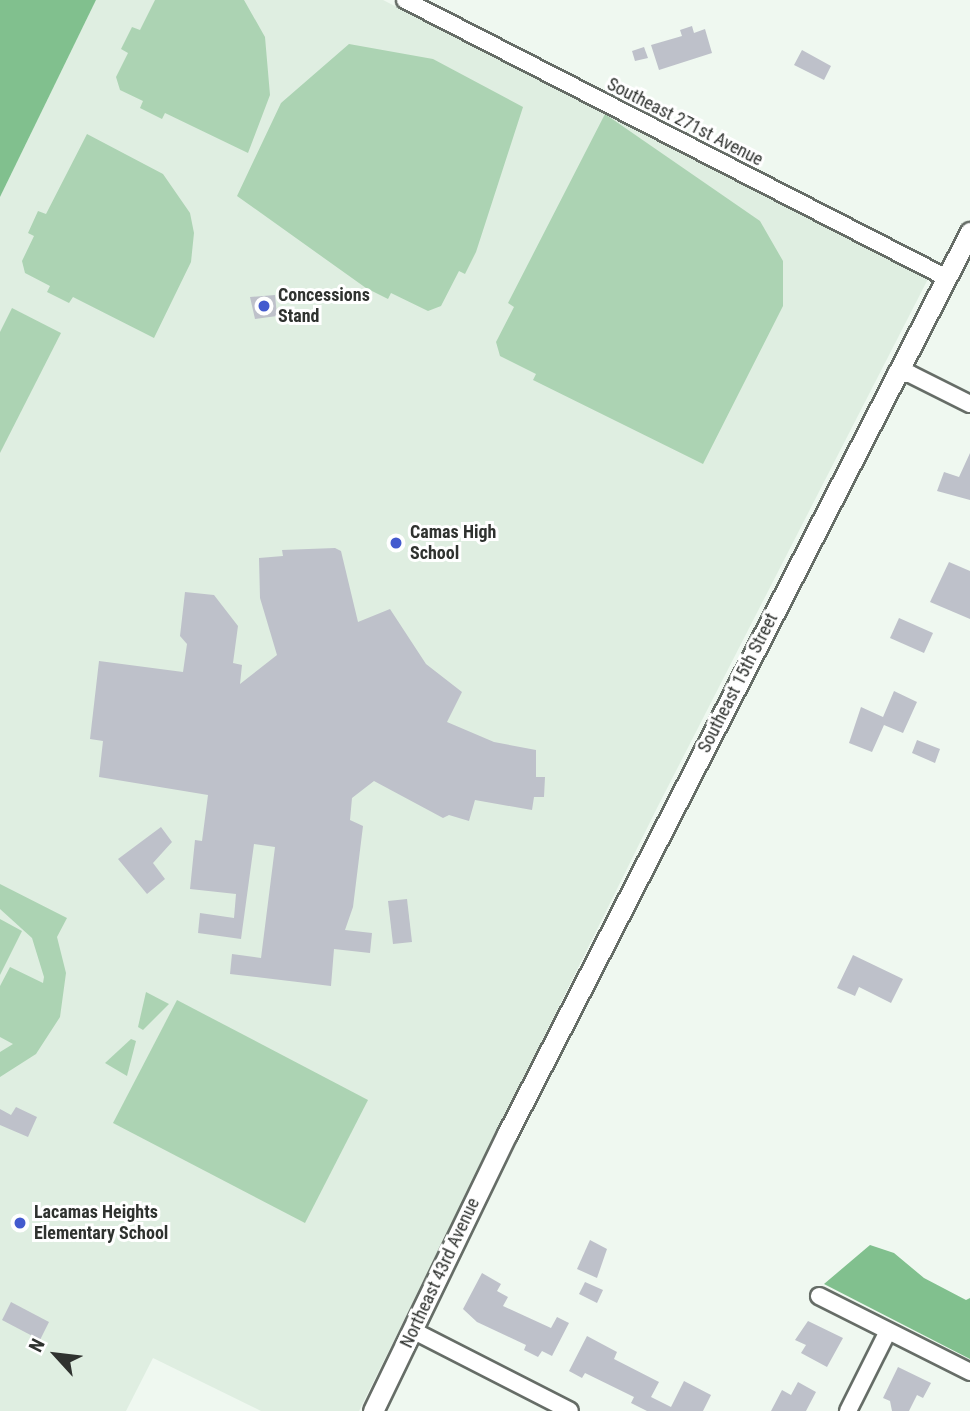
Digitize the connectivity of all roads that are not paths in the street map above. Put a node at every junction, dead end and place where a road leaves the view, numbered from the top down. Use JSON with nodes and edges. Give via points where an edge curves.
{"nodes":[{"id":1,"x":405,"y":0,"type":"edge"},
{"id":2,"x":970,"y":232,"type":"edge"},
{"id":3,"x":947,"y":278,"type":"junction"},
{"id":4,"x":896,"y":374,"type":"junction"},
{"id":5,"x":970,"y":404,"type":"edge"},
{"id":6,"x":507,"y":1134,"type":"joint"},
{"id":7,"x":819,"y":1296,"type":"dead end"},
{"id":8,"x":414,"y":1331,"type":"junction"},
{"id":9,"x":888,"y":1331,"type":"junction"},
{"id":10,"x":970,"y":1372,"type":"edge"},
{"id":11,"x":552,"y":1407,"type":"edge"},
{"id":12,"x":373,"y":1411,"type":"edge"},
{"id":13,"x":570,"y":1411,"type":"edge"},
{"id":14,"x":848,"y":1411,"type":"edge"}],
"edges":[{"from":1,"to":3,"type":"street","name":"Southeast 271st Avenue"},
{"from":2,"to":3,"type":"street","name":"Southeast 15th Street"},
{"from":3,"to":4,"type":"street","name":"Southeast 15th Street"},
{"from":4,"to":5,"type":"street","via":[[910,374]]},
{"from":4,"to":6,"type":"street","name":"Southeast 15th Street"},
{"from":6,"to":8,"type":"street","name":"Northeast 43rd Avenue"},
{"from":7,"to":9,"type":"street"},
{"from":8,"to":11,"type":"street"},
{"from":8,"to":12,"type":"street","name":"Northeast 43rd Avenue"},
{"from":9,"to":10,"type":"street"},
{"from":9,"to":14,"type":"street"},
{"from":11,"to":13,"type":"street"}]}
